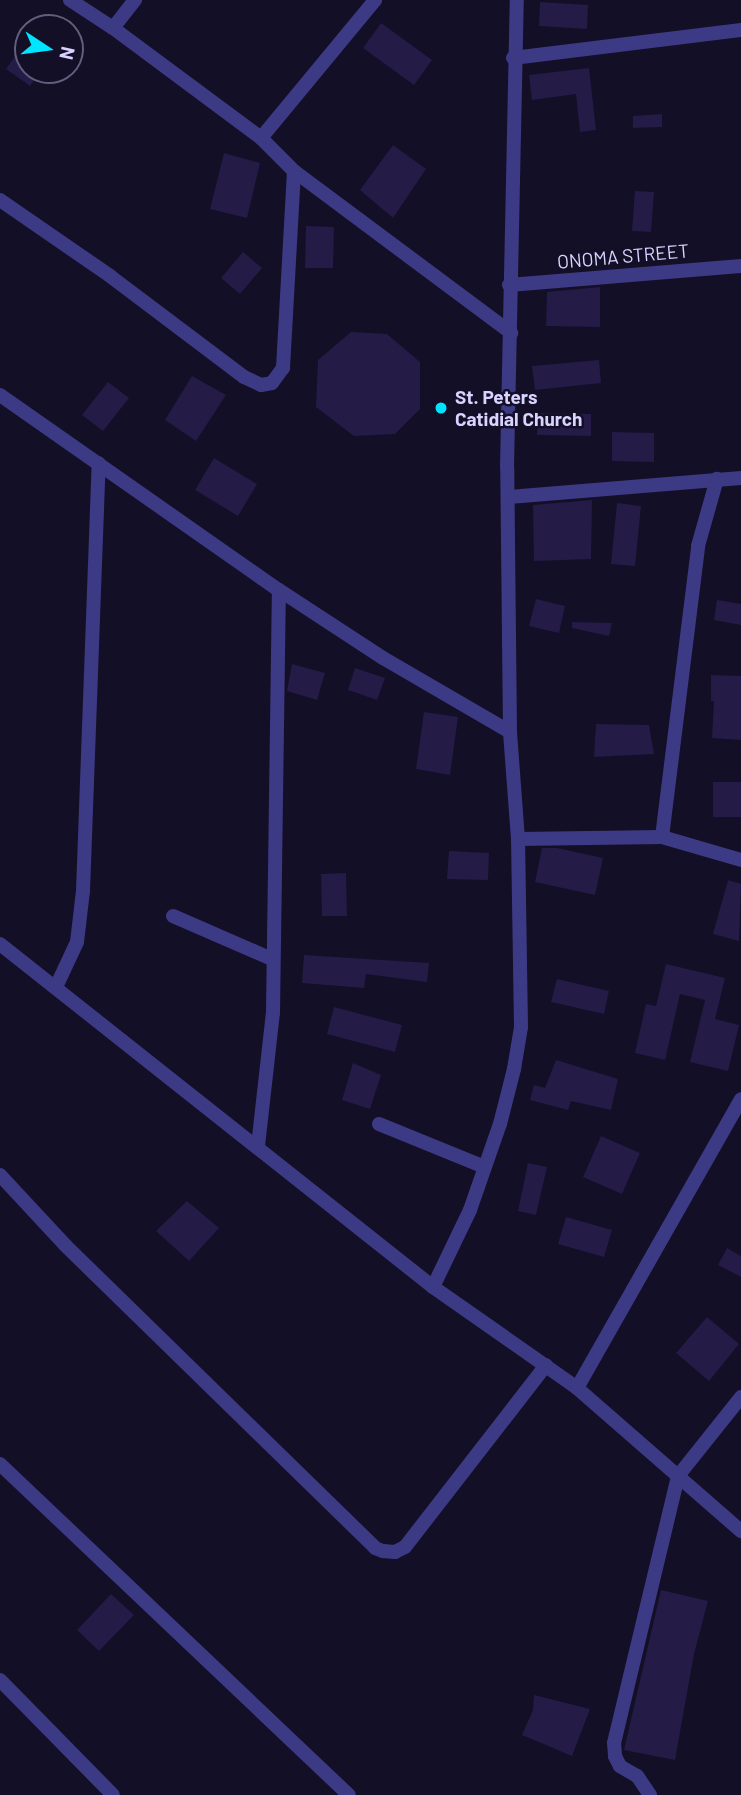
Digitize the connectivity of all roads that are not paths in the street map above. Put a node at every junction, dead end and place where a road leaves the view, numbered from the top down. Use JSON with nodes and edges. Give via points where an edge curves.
{"nodes":[{"id":1,"x":69,"y":0,"type":"edge"},
{"id":2,"x":135,"y":0,"type":"edge"},
{"id":3,"x":374,"y":0,"type":"edge"},
{"id":4,"x":517,"y":0,"type":"edge"},
{"id":5,"x":113,"y":28,"type":"junction"},
{"id":6,"x":741,"y":30,"type":"edge"},
{"id":7,"x":513,"y":58,"type":"junction"},
{"id":8,"x":261,"y":138,"type":"junction"},
{"id":9,"x":293,"y":170,"type":"junction"},
{"id":10,"x":0,"y":200,"type":"edge"},
{"id":11,"x":741,"y":266,"type":"edge"},
{"id":12,"x":509,"y":285,"type":"junction"},
{"id":13,"x":511,"y":333,"type":"junction"},
{"id":14,"x":0,"y":395,"type":"edge"},
{"id":15,"x":99,"y":463,"type":"junction"},
{"id":16,"x":741,"y":478,"type":"edge"},
{"id":17,"x":717,"y":479,"type":"junction"},
{"id":18,"x":509,"y":497,"type":"junction"},
{"id":19,"x":279,"y":590,"type":"junction"},
{"id":20,"x":510,"y":732,"type":"junction"},
{"id":21,"x":662,"y":837,"type":"junction"},
{"id":22,"x":519,"y":839,"type":"junction"},
{"id":23,"x":741,"y":860,"type":"edge"},
{"id":24,"x":173,"y":916,"type":"dead end"},
{"id":25,"x":0,"y":944,"type":"edge"},
{"id":26,"x":272,"y":959,"type":"junction"},
{"id":27,"x":56,"y":988,"type":"junction"},
{"id":28,"x":741,"y":1099,"type":"edge"},
{"id":29,"x":379,"y":1124,"type":"dead end"},
{"id":30,"x":258,"y":1146,"type":"junction"},
{"id":31,"x":485,"y":1167,"type":"junction"},
{"id":32,"x":0,"y":1175,"type":"edge"},
{"id":33,"x":433,"y":1287,"type":"junction"},
{"id":34,"x":546,"y":1365,"type":"junction"},
{"id":35,"x":577,"y":1388,"type":"junction"},
{"id":36,"x":741,"y":1397,"type":"edge"},
{"id":37,"x":0,"y":1464,"type":"edge"},
{"id":38,"x":678,"y":1476,"type":"junction"},
{"id":39,"x":741,"y":1531,"type":"edge"},
{"id":40,"x":0,"y":1680,"type":"edge"},
{"id":41,"x":114,"y":1795,"type":"edge"},
{"id":42,"x":349,"y":1795,"type":"edge"},
{"id":43,"x":650,"y":1795,"type":"edge"}],
"edges":[{"from":1,"to":5,"type":"street"},
{"from":2,"to":5,"type":"street"},
{"from":3,"to":8,"type":"street"},
{"from":4,"to":7,"type":"street"},
{"from":5,"to":8,"type":"street"},
{"from":6,"to":7,"type":"street"},
{"from":7,"to":12,"type":"street"},
{"from":8,"to":9,"type":"street"},
{"from":9,"to":10,"type":"street","via":[[283,368],[272,383],[261,385]]},
{"from":9,"to":13,"type":"street"},
{"from":11,"to":12,"type":"street","name":"ONOMA STREET"},
{"from":12,"to":13,"type":"street"},
{"from":13,"to":18,"type":"street"},
{"from":14,"to":15,"type":"street"},
{"from":15,"to":19,"type":"street"},
{"from":15,"to":27,"type":"street","via":[[83,891],[77,943]]},
{"from":16,"to":17,"type":"street"},
{"from":17,"to":18,"type":"street"},
{"from":17,"to":21,"type":"street","via":[[698,546]]},
{"from":18,"to":20,"type":"street"},
{"from":19,"to":20,"type":"street"},
{"from":19,"to":26,"type":"street"},
{"from":20,"to":22,"type":"street"},
{"from":21,"to":22,"type":"street"},
{"from":21,"to":23,"type":"street"},
{"from":22,"to":31,"type":"street","via":[[520,1027],[514,1069]]},
{"from":24,"to":26,"type":"street"},
{"from":25,"to":27,"type":"street"},
{"from":26,"to":30,"type":"street","via":[[273,1013]]},
{"from":27,"to":30,"type":"street"},
{"from":28,"to":35,"type":"street"},
{"from":29,"to":31,"type":"street"},
{"from":30,"to":33,"type":"street"},
{"from":31,"to":33,"type":"street"},
{"from":32,"to":34,"type":"street","via":[[66,1246],[383,1551],[405,1547]]},
{"from":33,"to":34,"type":"street"},
{"from":34,"to":35,"type":"street"},
{"from":35,"to":38,"type":"street"},
{"from":36,"to":38,"type":"street"},
{"from":37,"to":42,"type":"street"},
{"from":38,"to":39,"type":"street"},
{"from":38,"to":43,"type":"street","via":[[614,1742],[620,1766],[637,1776]]},
{"from":40,"to":41,"type":"street"}]}
